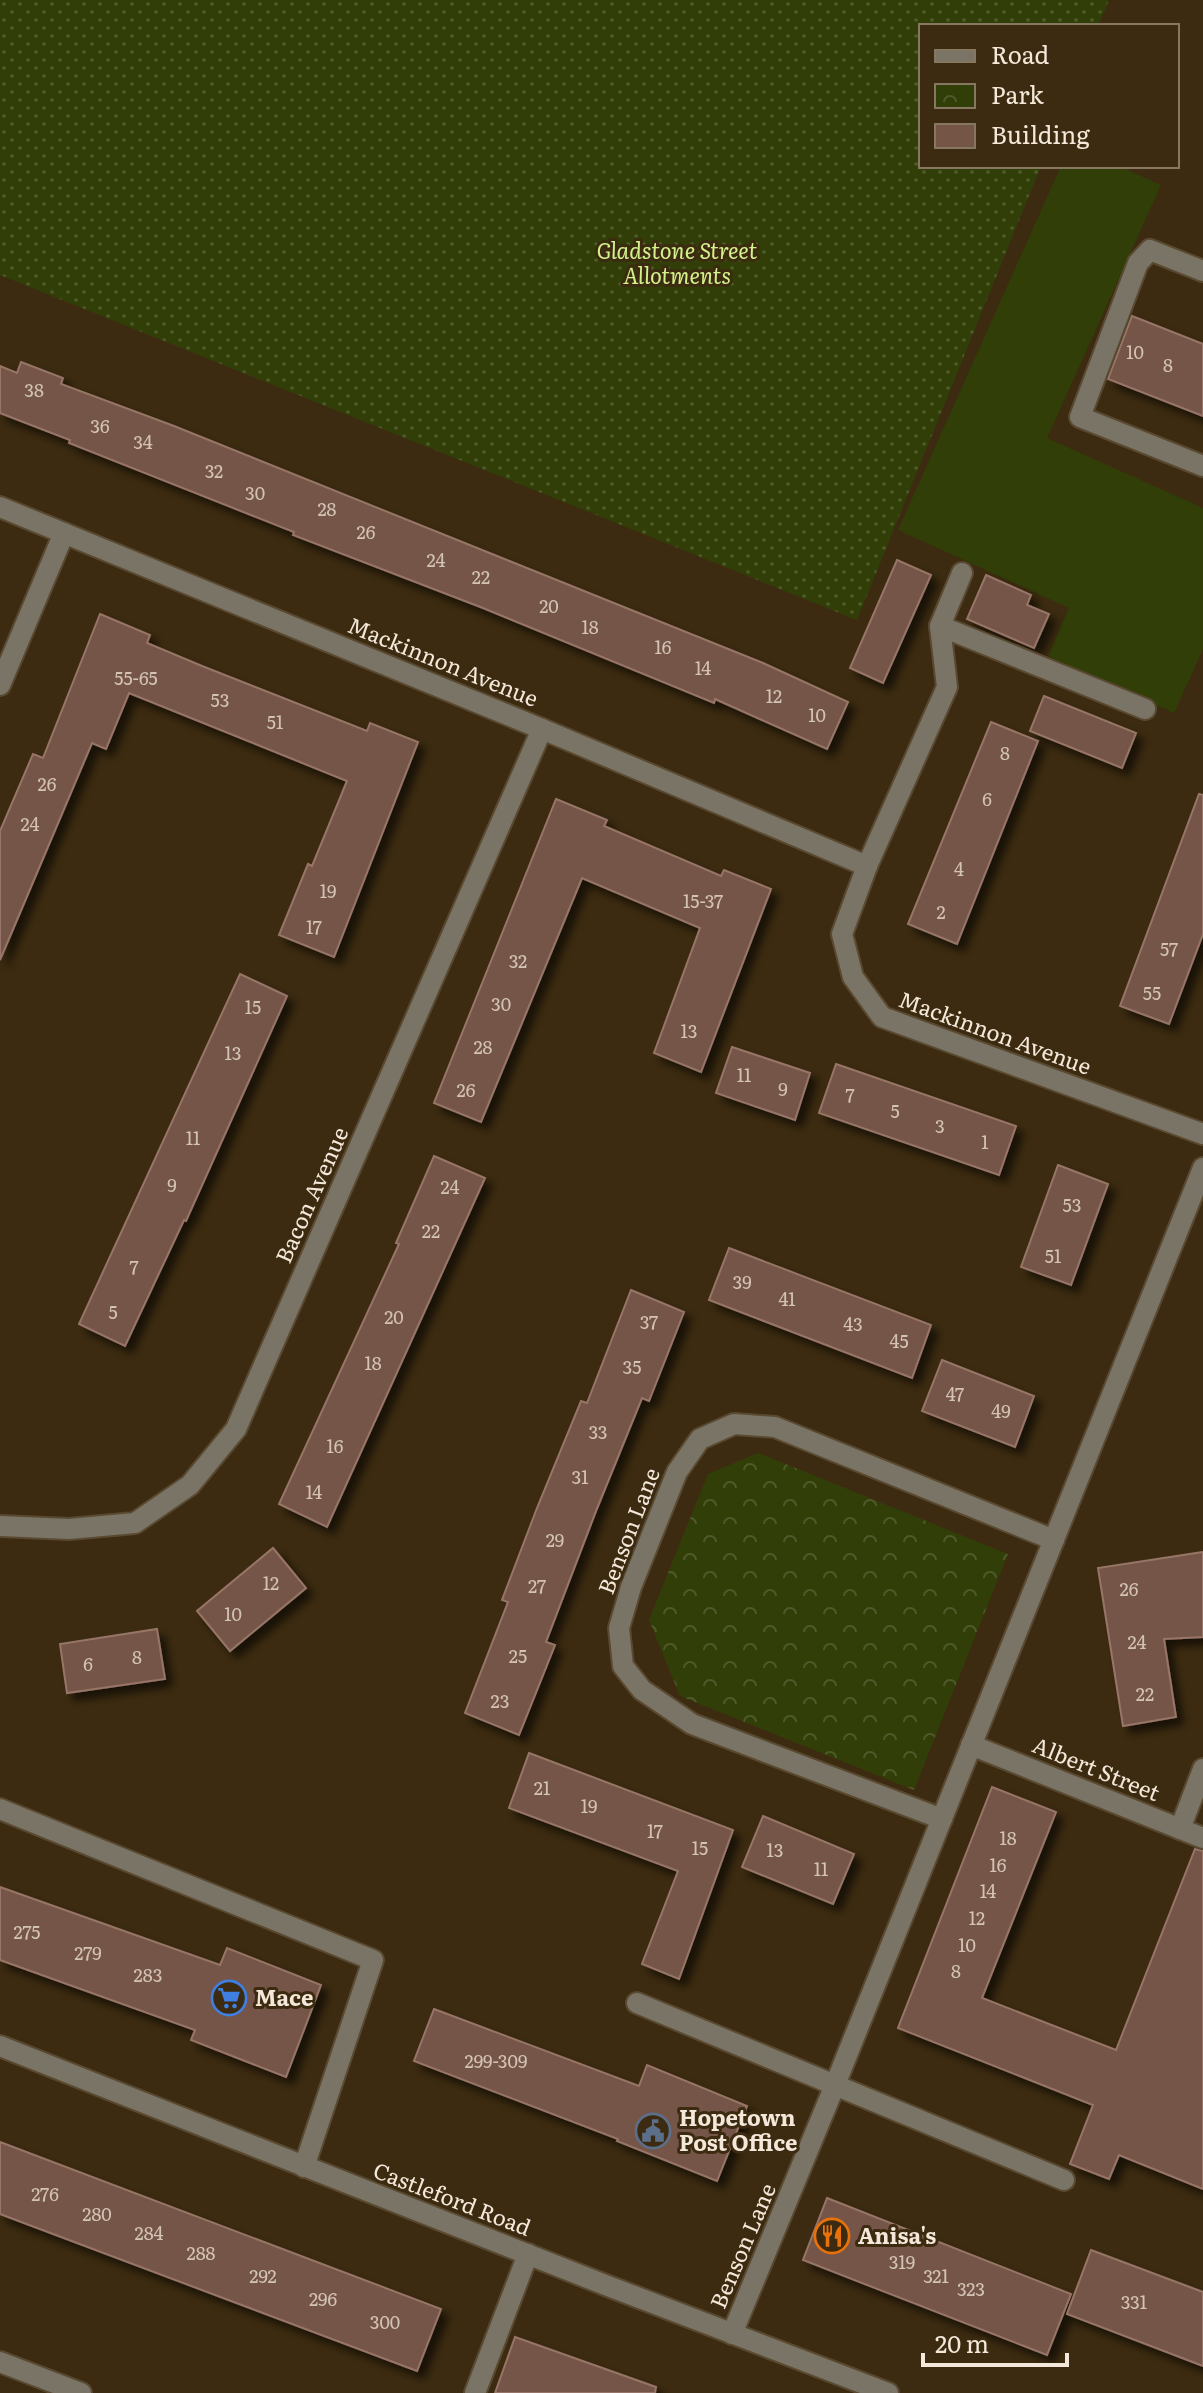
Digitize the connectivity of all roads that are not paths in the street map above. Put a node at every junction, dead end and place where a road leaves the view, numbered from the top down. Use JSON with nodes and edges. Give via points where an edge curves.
{"nodes":[{"id":1,"x":1203,"y":271,"type":"edge"},
{"id":2,"x":1203,"y":466,"type":"edge"},
{"id":3,"x":0,"y":507,"type":"edge"},
{"id":4,"x":64,"y":533,"type":"junction"},
{"id":5,"x":962,"y":573,"type":"dead end"},
{"id":6,"x":940,"y":626,"type":"junction"},
{"id":7,"x":0,"y":685,"type":"edge"},
{"id":8,"x":1145,"y":709,"type":"dead end"},
{"id":9,"x":542,"y":729,"type":"junction"},
{"id":10,"x":867,"y":866,"type":"junction"},
{"id":11,"x":1203,"y":1134,"type":"edge"},
{"id":12,"x":1203,"y":1168,"type":"edge"},
{"id":13,"x":0,"y":1526,"type":"edge"},
{"id":14,"x":1054,"y":1540,"type":"junction"},
{"id":15,"x":971,"y":1745,"type":"junction"},
{"id":16,"x":1203,"y":1769,"type":"edge"},
{"id":17,"x":0,"y":1809,"type":"edge"},
{"id":18,"x":942,"y":1819,"type":"junction"},
{"id":19,"x":1180,"y":1829,"type":"junction"},
{"id":20,"x":1203,"y":1838,"type":"edge"},
{"id":21,"x":637,"y":2003,"type":"dead end"},
{"id":22,"x":0,"y":2046,"type":"edge"},
{"id":23,"x":835,"y":2085,"type":"junction"},
{"id":24,"x":304,"y":2167,"type":"junction"},
{"id":25,"x":1064,"y":2180,"type":"dead end"},
{"id":26,"x":528,"y":2254,"type":"junction"},
{"id":27,"x":732,"y":2334,"type":"junction"},
{"id":28,"x":0,"y":2362,"type":"edge"},
{"id":29,"x":81,"y":2393,"type":"edge"},
{"id":30,"x":475,"y":2393,"type":"edge"},
{"id":31,"x":888,"y":2393,"type":"edge"}],
"edges":[{"from":1,"to":2,"type":"street","via":[[1150,250],[1138,263],[1080,417]]},
{"from":3,"to":4,"type":"street","name":"Mackinnon Avenue"},
{"from":4,"to":7,"type":"street"},
{"from":4,"to":9,"type":"street","name":"Mackinnon Avenue"},
{"from":5,"to":6,"type":"street"},
{"from":6,"to":8,"type":"street"},
{"from":6,"to":10,"type":"street","name":"Mackinnon Avenue","via":[[947,687]]},
{"from":9,"to":10,"type":"street","name":"Mackinnon Avenue"},
{"from":9,"to":13,"type":"street","name":"Bacon Avenue","via":[[236,1429],[190,1485],[135,1523],[69,1529]]},
{"from":10,"to":11,"type":"street","name":"Mackinnon Avenue","via":[[842,934],[853,977],[882,1017]]},
{"from":12,"to":14,"type":"street","name":"Benson Lane"},
{"from":14,"to":15,"type":"street","name":"Benson Lane"},
{"from":14,"to":18,"type":"street","name":"Benson Lane","via":[[775,1427],[734,1424],[700,1439],[677,1472],[619,1628],[623,1666],[642,1690],[692,1724]]},
{"from":15,"to":18,"type":"street","name":"Benson Lane"},
{"from":15,"to":19,"type":"street","name":"Albert Street"},
{"from":16,"to":19,"type":"street"},
{"from":17,"to":24,"type":"street","via":[[373,1960]]},
{"from":18,"to":23,"type":"street","name":"Benson Lane"},
{"from":19,"to":20,"type":"street","name":"Albert Street"},
{"from":21,"to":23,"type":"street"},
{"from":22,"to":24,"type":"street","name":"Castleford Road"},
{"from":23,"to":25,"type":"street"},
{"from":23,"to":27,"type":"street","name":"Benson Lane"},
{"from":24,"to":26,"type":"street","name":"Castleford Road"},
{"from":26,"to":27,"type":"street","name":"Castleford Road"},
{"from":26,"to":30,"type":"street"},
{"from":27,"to":31,"type":"street","name":"Castleford Road"},
{"from":28,"to":29,"type":"street"}]}
